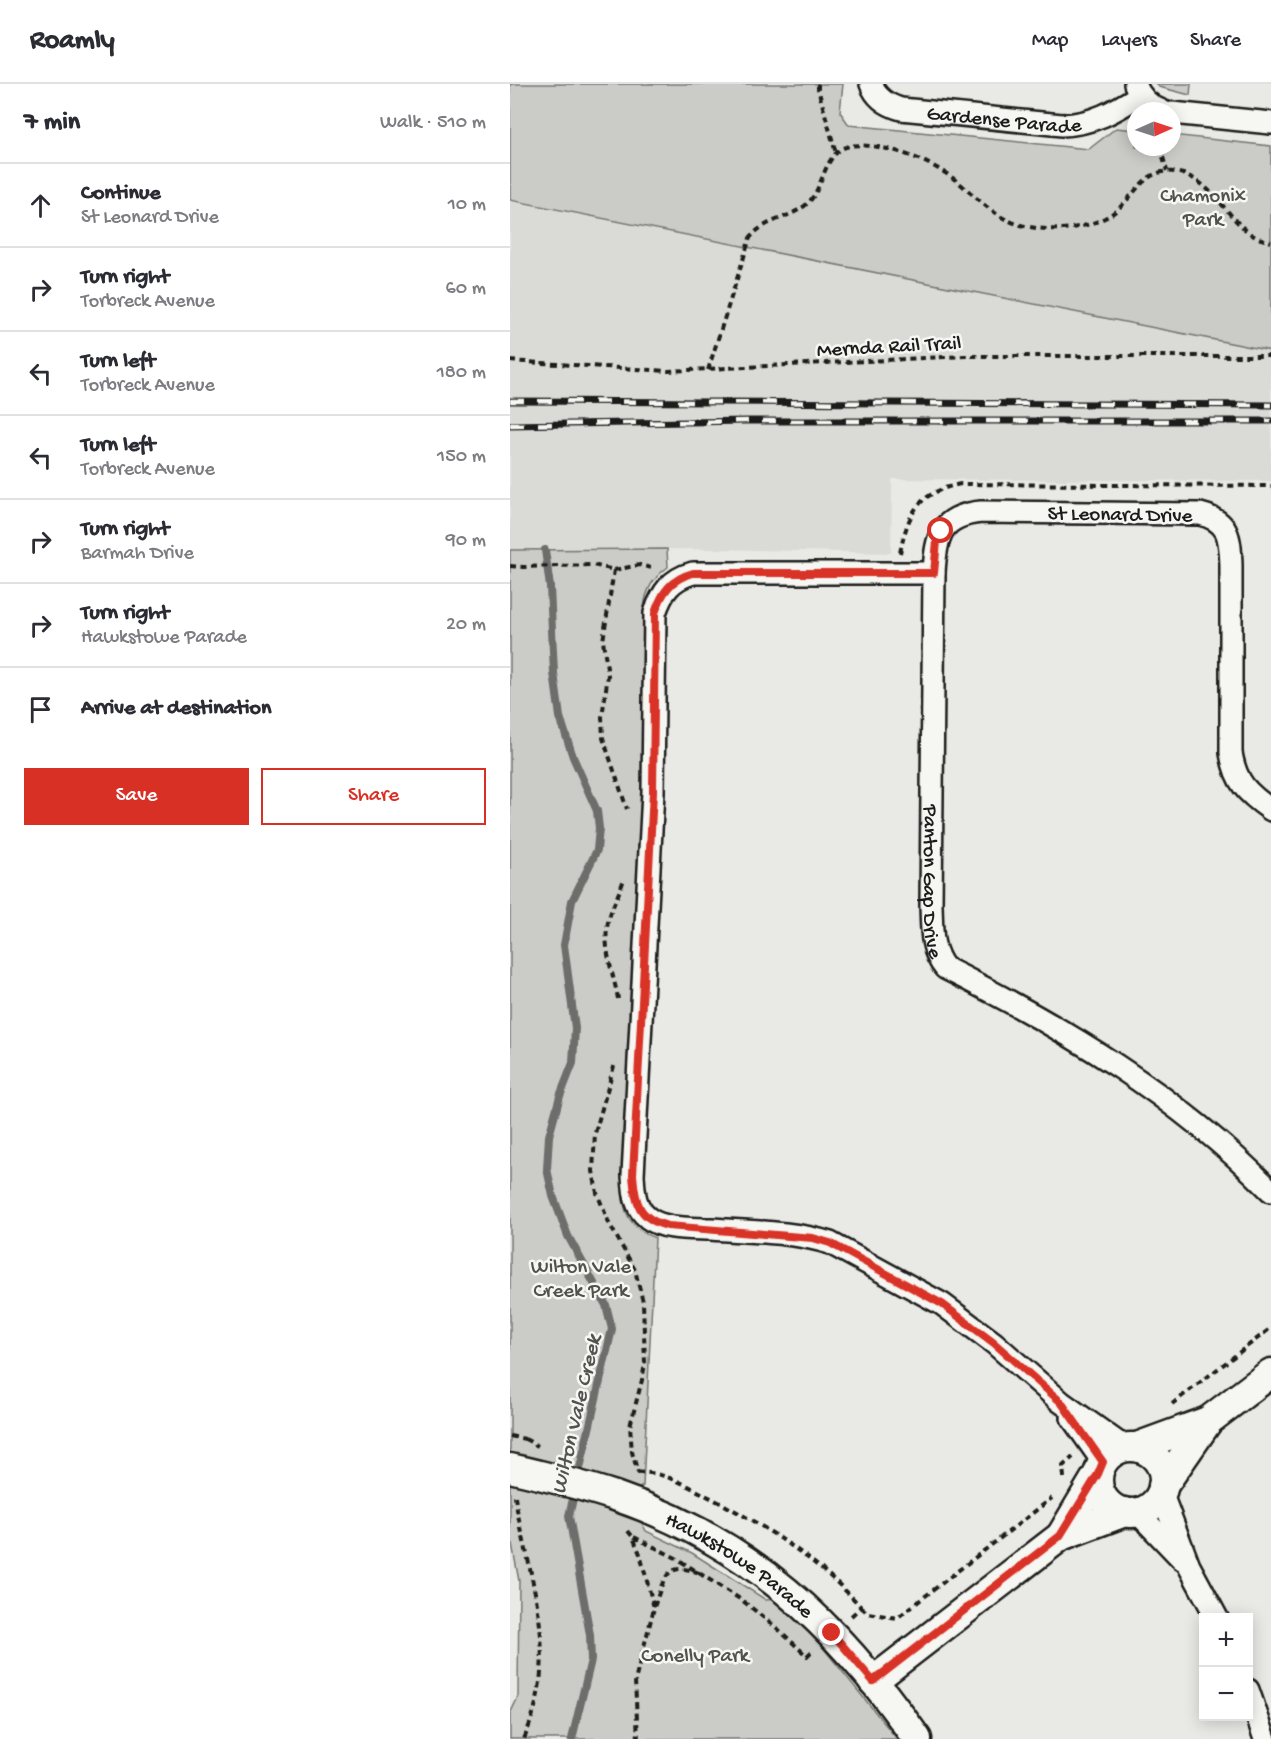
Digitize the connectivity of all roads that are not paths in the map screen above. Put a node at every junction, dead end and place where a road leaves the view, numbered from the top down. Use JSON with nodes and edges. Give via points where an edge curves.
{"nodes":[{"id":1,"x":871,"y":84,"type":"edge"},
{"id":2,"x":1138,"y":89,"type":"edge"},
{"id":3,"x":1147,"y":102,"type":"edge"},
{"id":4,"x":1181,"y":114,"type":"edge"},
{"id":5,"x":1271,"y":123,"type":"edge"},
{"id":6,"x":934,"y":573,"type":"junction"},
{"id":7,"x":1271,"y":810,"type":"edge"},
{"id":8,"x":1271,"y":1191,"type":"edge"},
{"id":9,"x":1271,"y":1373,"type":"edge"},
{"id":10,"x":1208,"y":1421,"type":"junction"},
{"id":11,"x":1115,"y":1458,"type":"junction"},
{"id":12,"x":522,"y":1471,"type":"edge"},
{"id":13,"x":1162,"y":1489,"type":"junction"},
{"id":14,"x":1131,"y":1512,"type":"junction"},
{"id":15,"x":1060,"y":1536,"type":"junction"},
{"id":16,"x":1189,"y":1566,"type":"junction"},
{"id":17,"x":1215,"y":1613,"type":"edge"},
{"id":18,"x":873,"y":1681,"type":"junction"},
{"id":19,"x":1253,"y":1704,"type":"edge"},
{"id":20,"x":917,"y":1739,"type":"edge"},
{"id":21,"x":1265,"y":1739,"type":"edge"}],
"edges":[{"from":1,"to":2,"type":"street","name":"Gardense Parade","via":[[884,102],[901,109],[1062,125],[1101,118]]},
{"from":2,"to":3,"type":"street"},
{"from":4,"to":5,"type":"street"},
{"from":6,"to":7,"type":"street","name":"St Leonard Drive","via":[[941,531],[949,521],[969,513],[1200,514],[1219,522],[1230,542],[1233,769],[1251,796]]},
{"from":6,"to":8,"type":"street","name":"Panton Gap Drive","via":[[931,905],[933,941],[939,962],[1083,1044],[1149,1087],[1216,1139]]},
{"from":6,"to":11,"type":"street","via":[[709,573],[683,576],[664,590],[655,613],[653,792],[634,1196],[648,1218],[668,1226],[793,1235],[830,1243],[942,1304],[1061,1402]]},
{"from":9,"to":10,"type":"street"},
{"from":10,"to":11,"type":"street"},
{"from":10,"to":13,"type":"street"},
{"from":11,"to":13,"type":"street","via":[[1146,1451],[1161,1466]]},
{"from":11,"to":14,"type":"street","via":[[1098,1484],[1107,1503]]},
{"from":11,"to":15,"type":"street"},
{"from":12,"to":18,"type":"street","name":"Hawkstowe Parade","via":[[617,1497],[692,1528],[747,1560],[802,1603]]},
{"from":13,"to":14,"type":"street","via":[[1148,1508]]},
{"from":13,"to":16,"type":"street"},
{"from":14,"to":15,"type":"street"},
{"from":14,"to":16,"type":"street"},
{"from":15,"to":18,"type":"street"},
{"from":16,"to":17,"type":"street"},
{"from":18,"to":20,"type":"street","name":"Hawkstowe Parade"},
{"from":19,"to":21,"type":"street"}]}
